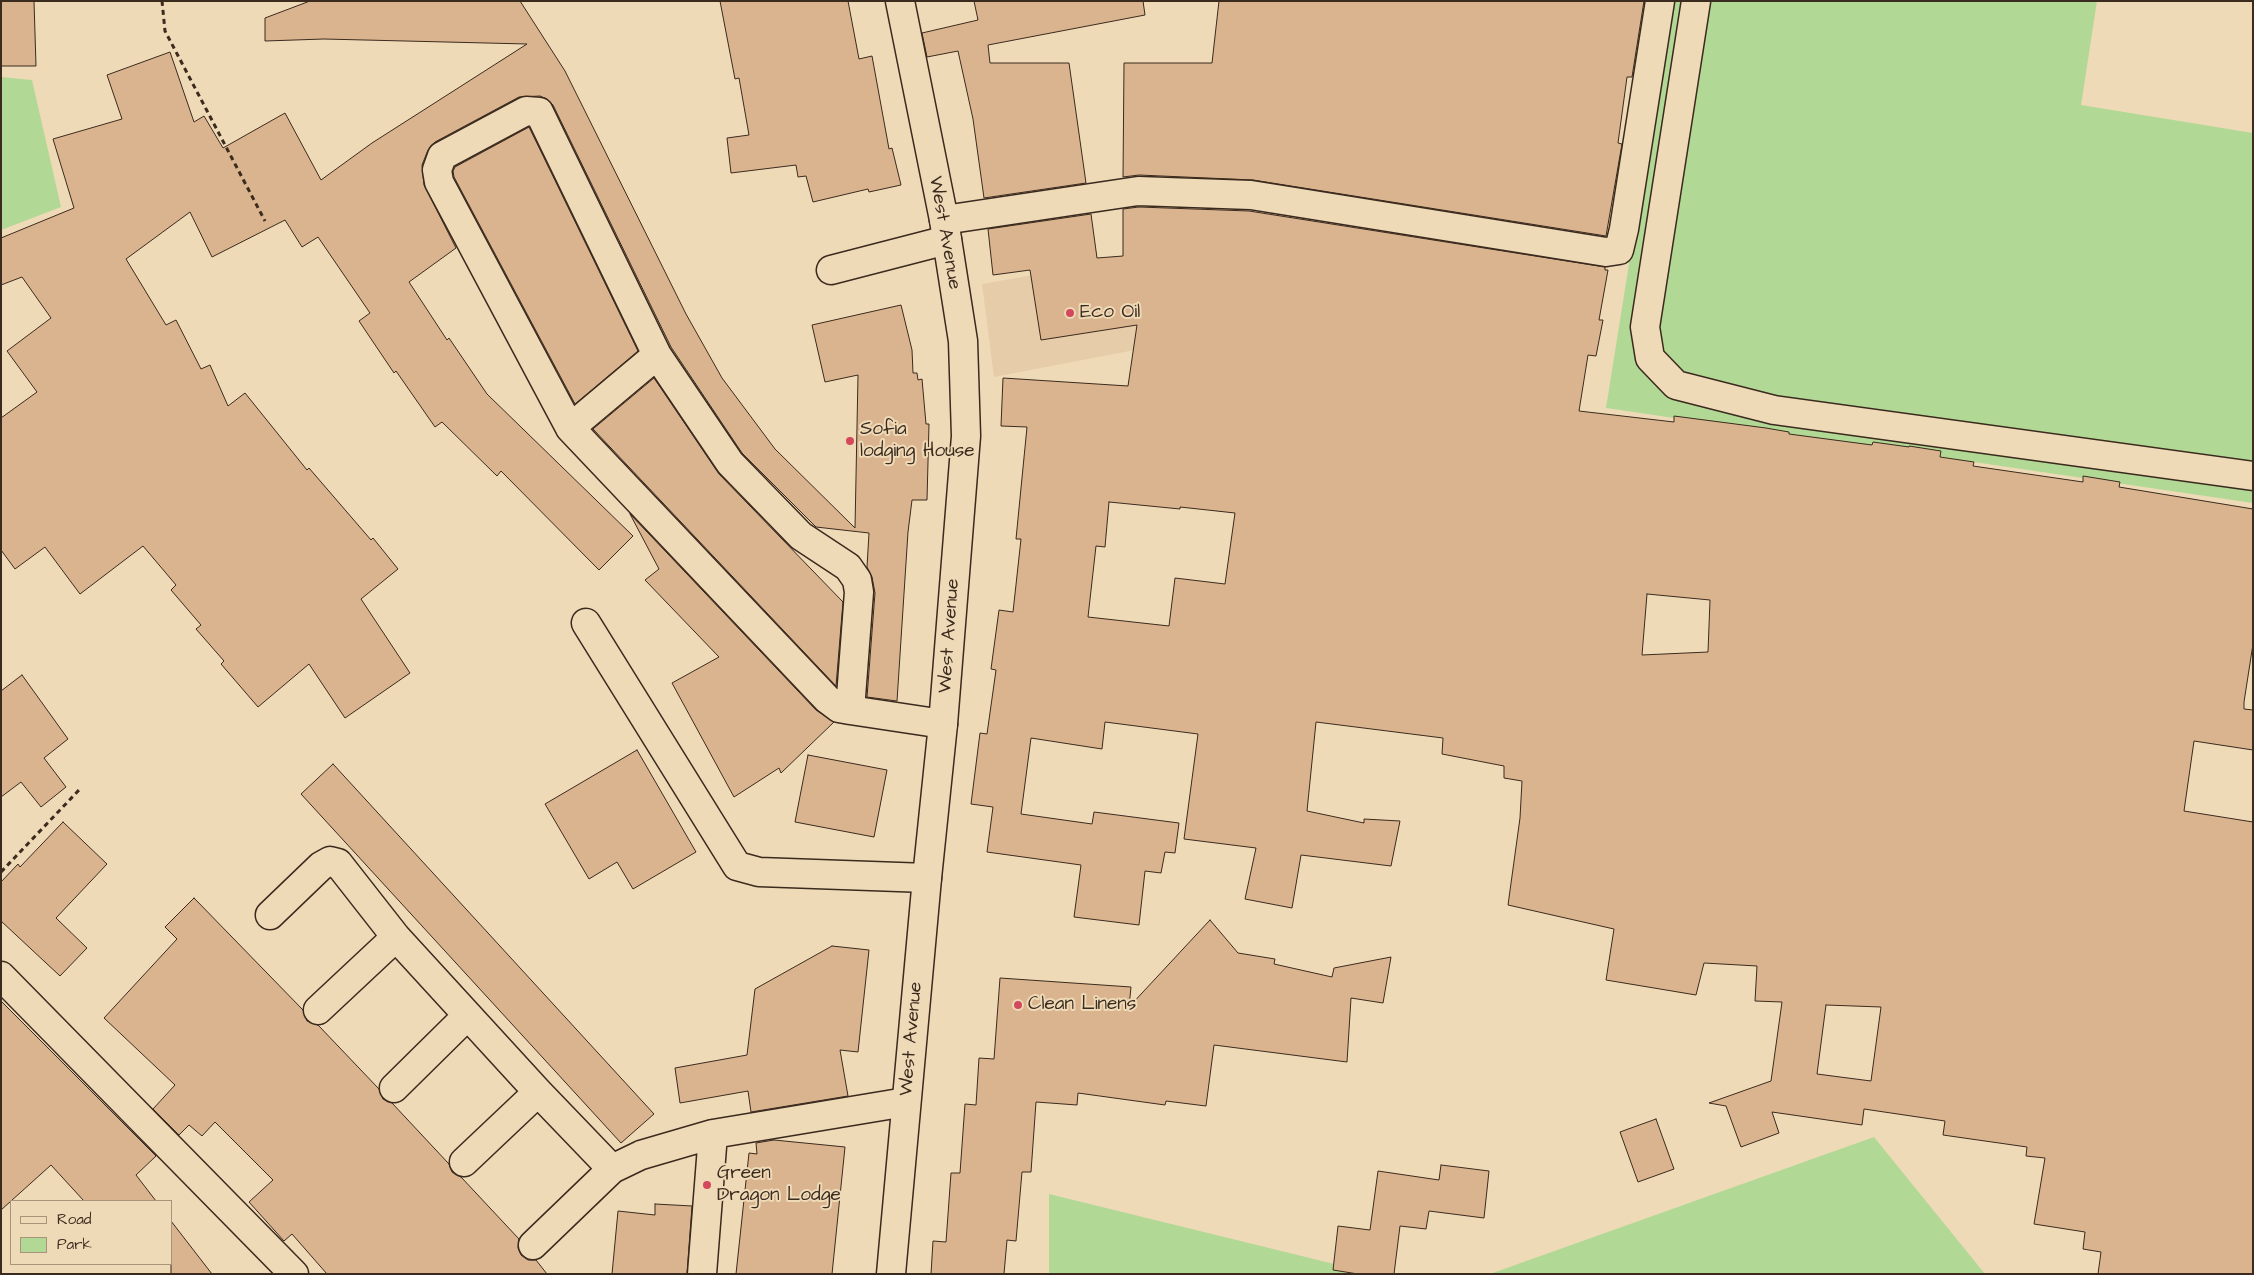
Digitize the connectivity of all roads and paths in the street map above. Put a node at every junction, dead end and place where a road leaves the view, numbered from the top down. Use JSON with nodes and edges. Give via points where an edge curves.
{"nodes":[{"id":1,"x":162,"y":1,"type":"edge"},
{"id":2,"x":900,"y":1,"type":"edge"},
{"id":3,"x":1660,"y":1,"type":"edge"},
{"id":4,"x":1696,"y":1,"type":"edge"},
{"id":5,"x":265,"y":221,"type":"dead end"},
{"id":6,"x":945,"y":230,"type":"junction"},
{"id":7,"x":831,"y":270,"type":"dead end"},
{"id":8,"x":657,"y":355,"type":"junction"},
{"id":9,"x":570,"y":428,"type":"junction"},
{"id":10,"x":2253,"y":476,"type":"edge"},
{"id":11,"x":586,"y":622,"type":"dead end"},
{"id":12,"x":850,"y":710,"type":"junction"},
{"id":13,"x":943,"y":724,"type":"junction"},
{"id":14,"x":79,"y":790,"type":"dead end"},
{"id":15,"x":1,"y":872,"type":"edge"},
{"id":16,"x":926,"y":878,"type":"junction"},
{"id":17,"x":270,"y":915,"type":"dead end"},
{"id":18,"x":396,"y":937,"type":"junction"},
{"id":19,"x":1,"y":976,"type":"edge"},
{"id":20,"x":318,"y":1010,"type":"dead end"},
{"id":21,"x":467,"y":1016,"type":"junction"},
{"id":22,"x":394,"y":1088,"type":"dead end"},
{"id":23,"x":538,"y":1092,"type":"junction"},
{"id":24,"x":906,"y":1102,"type":"junction"},
{"id":25,"x":713,"y":1134,"type":"junction"},
{"id":26,"x":464,"y":1162,"type":"dead end"},
{"id":27,"x":612,"y":1169,"type":"junction"},
{"id":28,"x":534,"y":1245,"type":"dead end"},
{"id":29,"x":294,"y":1274,"type":"edge"},
{"id":30,"x":702,"y":1274,"type":"edge"},
{"id":31,"x":891,"y":1274,"type":"edge"}],
"edges":[{"from":1,"to":5,"type":"path","via":[[165,31]]},
{"from":2,"to":6,"type":"street","name":"West Avenue"},
{"from":3,"to":6,"type":"street","via":[[1619,250],[1606,252],[1251,195],[1138,191]]},
{"from":4,"to":10,"type":"street","via":[[1645,327],[1650,358],[1676,385],[1774,410]]},
{"from":6,"to":7,"type":"street"},
{"from":6,"to":13,"type":"street","name":"West Avenue","via":[[962,341],[966,436]]},
{"from":8,"to":9,"type":"street"},
{"from":8,"to":9,"type":"street","via":[[539,112],[526,111],[442,156],[437,170],[438,182]]},
{"from":8,"to":12,"type":"street","via":[[730,463],[801,536],[848,567],[857,580],[859,592]]},
{"from":9,"to":12,"type":"street","via":[[827,699],[839,708]]},
{"from":11,"to":16,"type":"street","via":[[737,866],[759,872]]},
{"from":12,"to":13,"type":"street"},
{"from":13,"to":16,"type":"street","name":"West Avenue"},
{"from":14,"to":15,"type":"path"},
{"from":16,"to":24,"type":"street","name":"West Avenue"},
{"from":17,"to":18,"type":"street","via":[[330,861],[338,864]]},
{"from":18,"to":20,"type":"street"},
{"from":18,"to":21,"type":"street"},
{"from":19,"to":29,"type":"street"},
{"from":21,"to":22,"type":"street"},
{"from":21,"to":23,"type":"street"},
{"from":23,"to":26,"type":"street"},
{"from":23,"to":27,"type":"street"},
{"from":24,"to":25,"type":"street"},
{"from":24,"to":31,"type":"street","name":"West Avenue"},
{"from":25,"to":27,"type":"street","via":[[641,1155]]},
{"from":25,"to":30,"type":"street"},
{"from":27,"to":28,"type":"street"}]}
